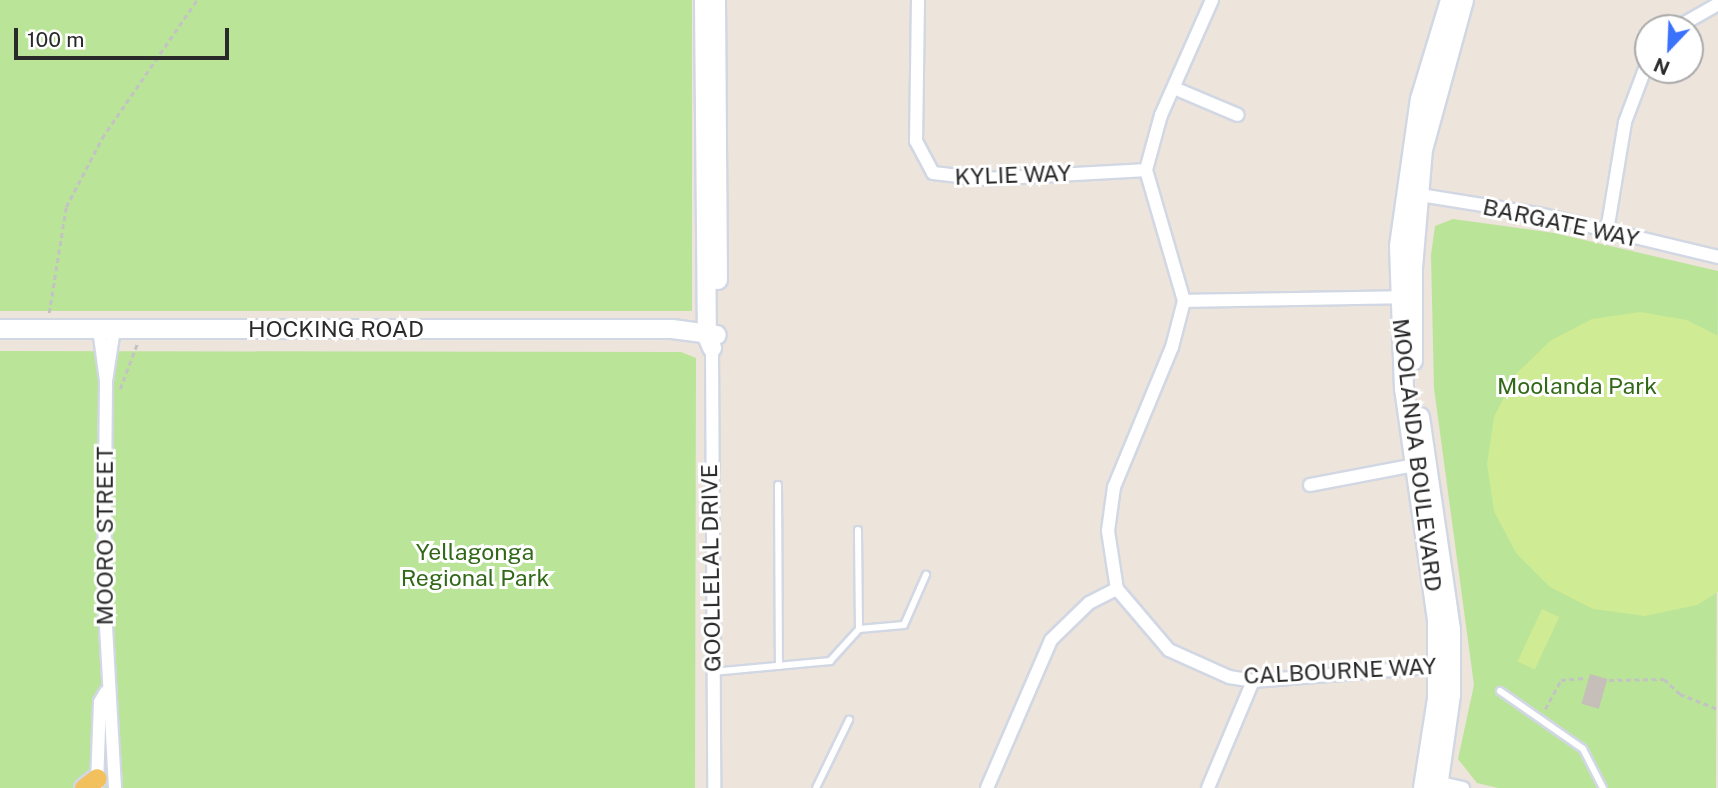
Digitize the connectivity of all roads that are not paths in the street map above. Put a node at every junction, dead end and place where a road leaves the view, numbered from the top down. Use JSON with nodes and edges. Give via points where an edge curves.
{"nodes":[{"id":1,"x":704,"y":0,"type":"edge"},
{"id":2,"x":716,"y":0,"type":"edge"},
{"id":3,"x":918,"y":0,"type":"edge"},
{"id":4,"x":1212,"y":0,"type":"edge"},
{"id":5,"x":1450,"y":0,"type":"edge"},
{"id":6,"x":1464,"y":0,"type":"edge"},
{"id":7,"x":1718,"y":4,"type":"edge"},
{"id":8,"x":1700,"y":14,"type":"edge"},
{"id":9,"x":1639,"y":84,"type":"edge"},
{"id":10,"x":1174,"y":88,"type":"junction"},
{"id":11,"x":1238,"y":115,"type":"dead end"},
{"id":12,"x":1146,"y":170,"type":"junction"},
{"id":13,"x":1411,"y":193,"type":"junction"},
{"id":14,"x":1607,"y":231,"type":"junction"},
{"id":15,"x":1718,"y":257,"type":"edge"},
{"id":16,"x":1405,"y":297,"type":"junction"},
{"id":17,"x":1184,"y":301,"type":"junction"},
{"id":18,"x":0,"y":329,"type":"edge"},
{"id":19,"x":106,"y":329,"type":"junction"},
{"id":20,"x":712,"y":333,"type":"junction"},
{"id":21,"x":1422,"y":463,"type":"junction"},
{"id":22,"x":778,"y":485,"type":"dead end"},
{"id":23,"x":1310,"y":485,"type":"dead end"},
{"id":24,"x":858,"y":530,"type":"dead end"},
{"id":25,"x":926,"y":575,"type":"dead end"},
{"id":26,"x":1117,"y":589,"type":"junction"},
{"id":27,"x":859,"y":629,"type":"junction"},
{"id":28,"x":779,"y":666,"type":"junction"},
{"id":29,"x":1446,"y":666,"type":"junction"},
{"id":30,"x":712,"y":672,"type":"junction"},
{"id":31,"x":1253,"y":681,"type":"junction"},
{"id":32,"x":1500,"y":691,"type":"dead end"},
{"id":33,"x":106,"y":692,"type":"junction"},
{"id":34,"x":849,"y":720,"type":"dead end"},
{"id":35,"x":1431,"y":784,"type":"edge"},
{"id":36,"x":93,"y":785,"type":"edge"},
{"id":37,"x":115,"y":788,"type":"edge"},
{"id":38,"x":714,"y":788,"type":"edge"},
{"id":39,"x":816,"y":788,"type":"edge"},
{"id":40,"x":987,"y":788,"type":"edge"},
{"id":41,"x":1208,"y":788,"type":"edge"},
{"id":42,"x":1463,"y":788,"type":"edge"},
{"id":43,"x":1603,"y":788,"type":"edge"}],
"edges":[{"from":1,"to":20,"type":"street","name":"GOOLLELAL DRIVE"},
{"from":2,"to":20,"type":"street","name":"GOOLLELAL DRIVE"},
{"from":3,"to":12,"type":"street","name":"KYLIE WAY","via":[[916,141],[933,173],[986,179]]},
{"from":4,"to":10,"type":"street"},
{"from":5,"to":13,"type":"street","name":"MOOLANDA BOULEVARD","via":[[1420,99]]},
{"from":6,"to":13,"type":"street","name":"MOOLANDA BOULEVARD","via":[[1431,106]]},
{"from":7,"to":8,"type":"street"},
{"from":9,"to":14,"type":"street","via":[[1625,122]]},
{"from":10,"to":11,"type":"street"},
{"from":10,"to":12,"type":"street"},
{"from":12,"to":17,"type":"street"},
{"from":13,"to":14,"type":"street","name":"BARGATE WAY"},
{"from":13,"to":16,"type":"street","name":"MOOLANDA BOULEVARD"},
{"from":14,"to":15,"type":"street","name":"BARGATE WAY"},
{"from":16,"to":17,"type":"street"},
{"from":16,"to":21,"type":"street","name":"MOOLANDA BOULEVARD"},
{"from":17,"to":26,"type":"street","via":[[1172,347],[1114,487],[1108,531]]},
{"from":18,"to":19,"type":"street","name":"HOCKING ROAD"},
{"from":19,"to":20,"type":"street","name":"HOCKING ROAD","via":[[673,329]]},
{"from":19,"to":33,"type":"street","name":"MOORO STREET"},
{"from":20,"to":30,"type":"street","name":"GOOLLELAL DRIVE"},
{"from":21,"to":23,"type":"street"},
{"from":21,"to":29,"type":"street","name":"MOOLANDA BOULEVARD"},
{"from":22,"to":28,"type":"lane"},
{"from":24,"to":27,"type":"lane"},
{"from":25,"to":27,"type":"lane","via":[[904,625]]},
{"from":26,"to":31,"type":"street","name":"CALBOURNE WAY","via":[[1169,650],[1208,671]]},
{"from":26,"to":40,"type":"street","via":[[1089,603],[1051,640]]},
{"from":27,"to":28,"type":"lane","via":[[830,661]]},
{"from":28,"to":30,"type":"lane"},
{"from":29,"to":31,"type":"street","name":"CALBOURNE WAY"},
{"from":29,"to":35,"type":"street","name":"MOOLANDA BOULEVARD"},
{"from":30,"to":38,"type":"street","name":"GOOLLELAL DRIVE"},
{"from":31,"to":41,"type":"street"},
{"from":32,"to":43,"type":"lane","via":[[1542,716],[1583,749]]},
{"from":33,"to":36,"type":"street","name":"MOORO STREET","via":[[100,702]]},
{"from":33,"to":37,"type":"street","name":"MOORO STREET"},
{"from":34,"to":39,"type":"lane"},
{"from":35,"to":42,"type":"street"}]}
